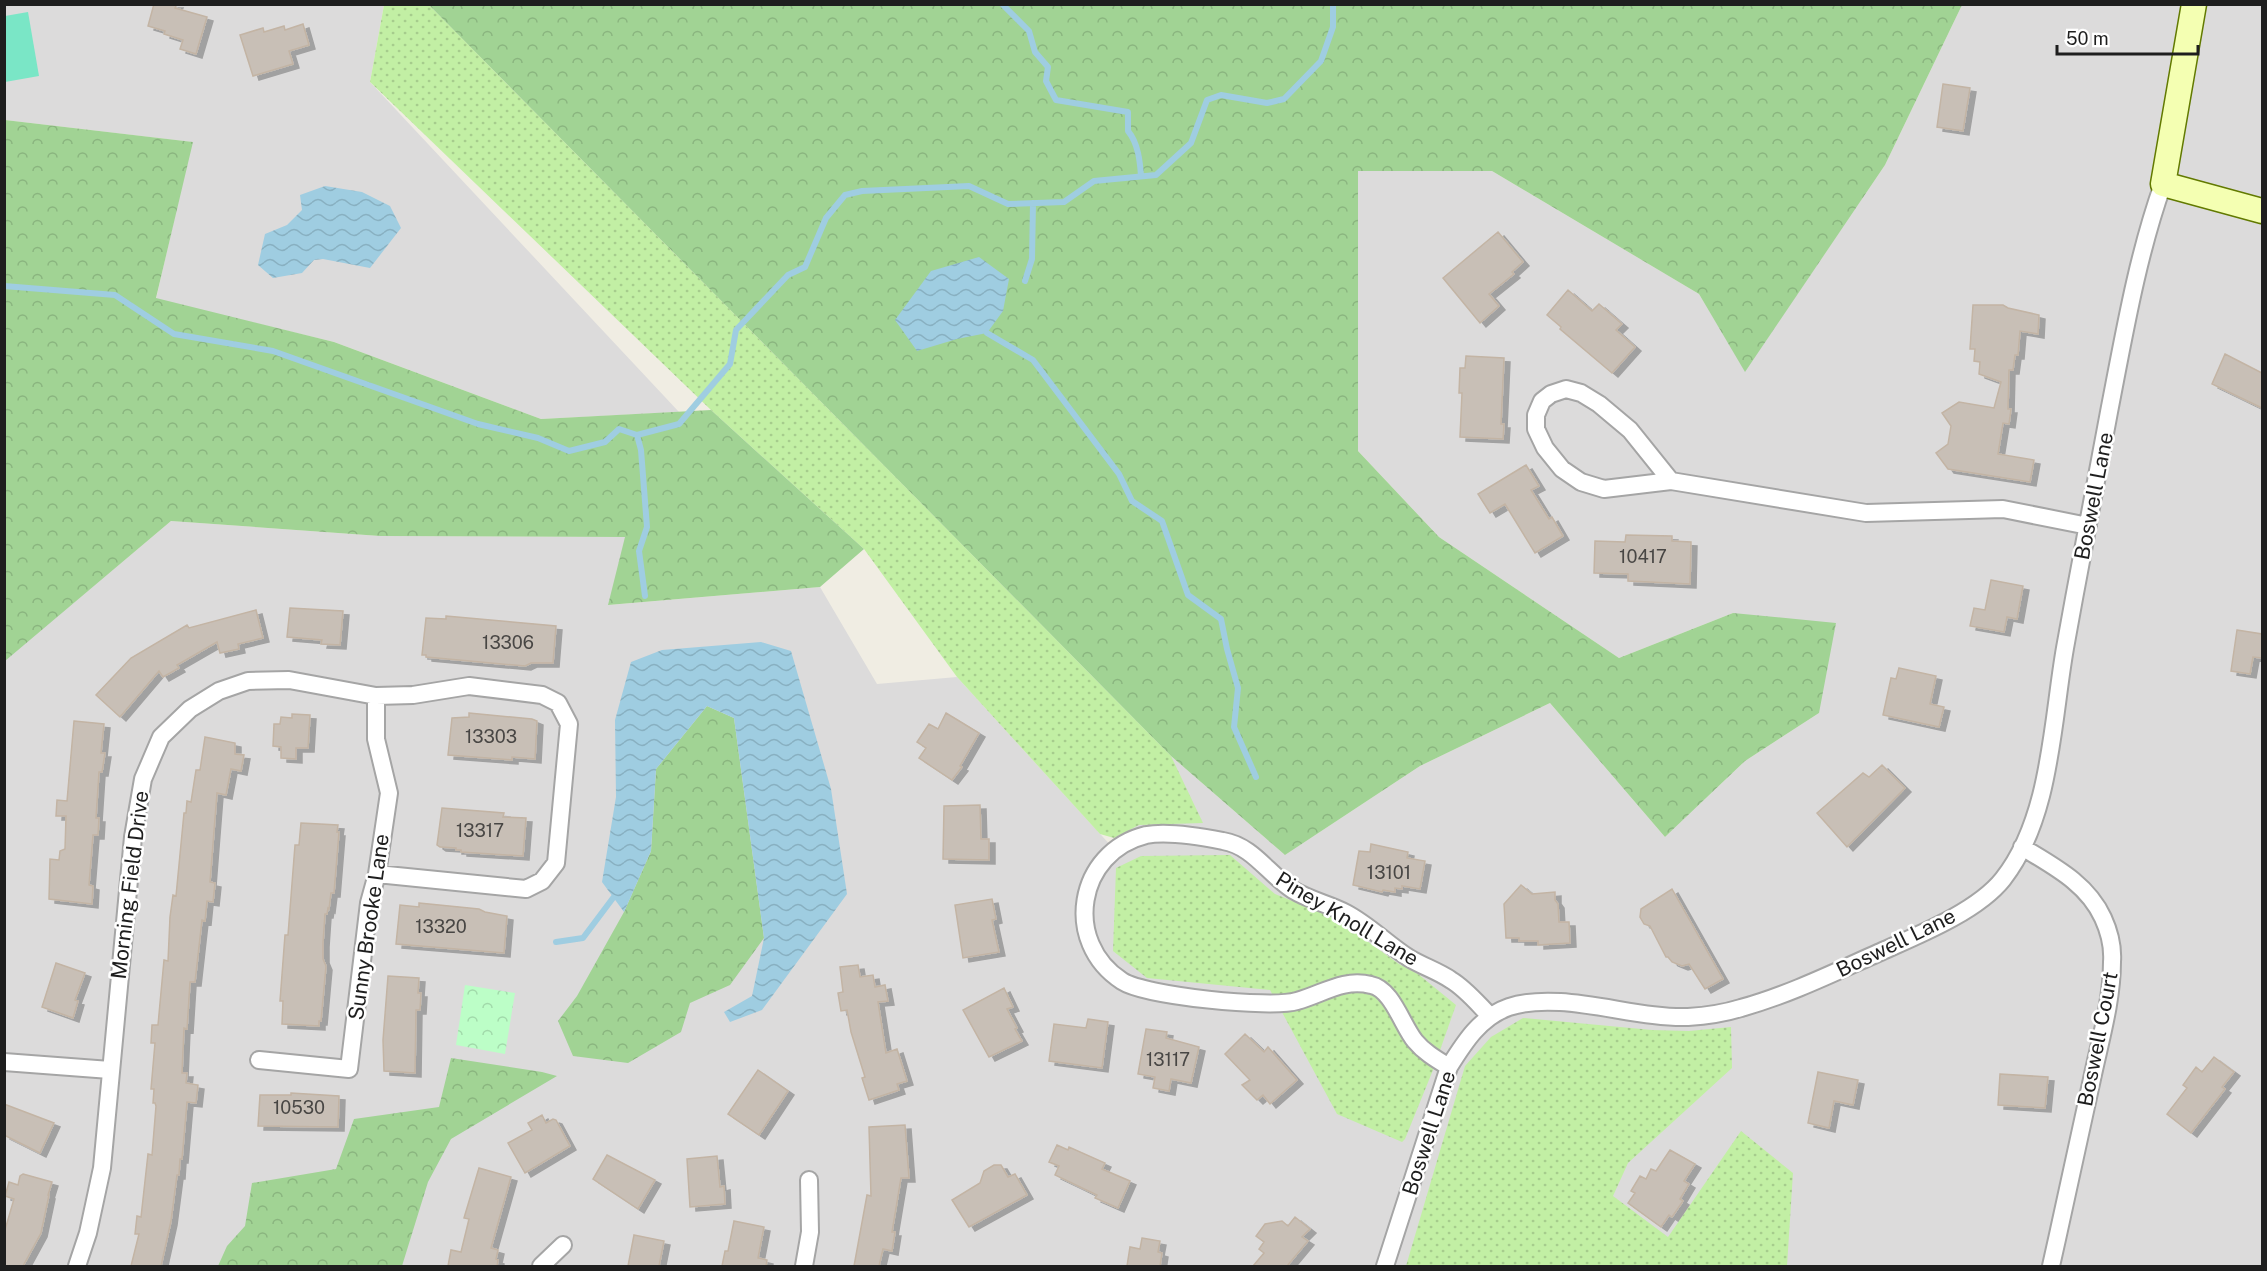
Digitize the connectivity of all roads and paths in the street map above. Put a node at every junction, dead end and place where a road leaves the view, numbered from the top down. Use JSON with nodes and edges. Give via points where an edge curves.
{"nodes":[{"id":1,"x":2194,"y":4,"type":"edge"},
{"id":2,"x":2163,"y":184,"type":"junction"},
{"id":3,"x":2262,"y":211,"type":"edge"},
{"id":4,"x":1671,"y":482,"type":"junction"},
{"id":5,"x":2088,"y":526,"type":"junction"},
{"id":6,"x":376,"y":696,"type":"junction"},
{"id":7,"x":2022,"y":847,"type":"junction"},
{"id":8,"x":377,"y":874,"type":"junction"},
{"id":9,"x":1490,"y":1016,"type":"junction"},
{"id":10,"x":259,"y":1060,"type":"dead end"},
{"id":11,"x":4,"y":1062,"type":"edge"},
{"id":12,"x":1449,"y":1067,"type":"junction"},
{"id":13,"x":110,"y":1070,"type":"junction"},
{"id":14,"x":809,"y":1180,"type":"dead end"},
{"id":15,"x":562,"y":1245,"type":"dead end"},
{"id":16,"x":77,"y":1266,"type":"edge"},
{"id":17,"x":542,"y":1266,"type":"edge"},
{"id":18,"x":804,"y":1266,"type":"edge"},
{"id":19,"x":1386,"y":1266,"type":"edge"},
{"id":20,"x":2051,"y":1266,"type":"edge"}],
"edges":[{"from":1,"to":2,"type":"main road"},
{"from":2,"to":3,"type":"main road"},
{"from":2,"to":5,"type":"street","name":"Boswell Lane","via":[[2146,231]]},
{"from":4,"to":4,"type":"street","via":[[1604,489],[1581,482],[1562,469],[1545,448],[1536,429],[1542,401],[1566,389],[1599,404],[1630,430]]},
{"from":4,"to":5,"type":"street","via":[[1866,513],[2003,509]]},
{"from":5,"to":7,"type":"street","name":"Boswell Lane","via":[[2044,782]]},
{"from":6,"to":8,"type":"street","name":"Sunny Brooke Lane","via":[[376,739],[389,793]]},
{"from":6,"to":8,"type":"street","name":"Morning Field Drive","via":[[469,686],[542,695],[558,704],[569,724],[556,863],[542,881],[526,889]]},
{"from":6,"to":13,"type":"street","name":"Morning Field Drive","via":[[289,680],[248,681],[219,691],[190,709],[161,737],[143,779],[133,837]]},
{"from":7,"to":9,"type":"street","name":"Boswell Lane","via":[[2001,881],[1940,925],[1824,978],[1740,1009],[1690,1017],[1649,1016],[1596,1006],[1539,1002],[1510,1007]]},
{"from":7,"to":20,"type":"street","name":"Boswell Court","via":[[2081,886],[2102,917],[2113,961],[2105,1020]]},
{"from":8,"to":10,"type":"street","name":"Sunny Brooke Lane","via":[[369,903],[349,1069]]},
{"from":9,"to":12,"type":"street","name":"Boswell Lane","via":[[1466,1040]]},
{"from":9,"to":12,"type":"street","name":"Piney Knoll Lane","via":[[1453,981],[1408,957],[1346,913],[1294,891],[1245,848],[1214,839],[1148,835],[1108,856],[1095,874],[1086,896],[1086,933],[1105,967],[1123,981],[1143,990],[1175,995],[1274,1004],[1297,1002],[1327,988],[1353,983],[1372,985],[1382,990],[1424,1051]]},
{"from":11,"to":13,"type":"street"},
{"from":12,"to":19,"type":"street","name":"Boswell Lane"},
{"from":13,"to":16,"type":"street","name":"Morning Field Drive","via":[[102,1168]]},
{"from":14,"to":18,"type":"street","via":[[810,1232]]},
{"from":15,"to":17,"type":"street"}]}
